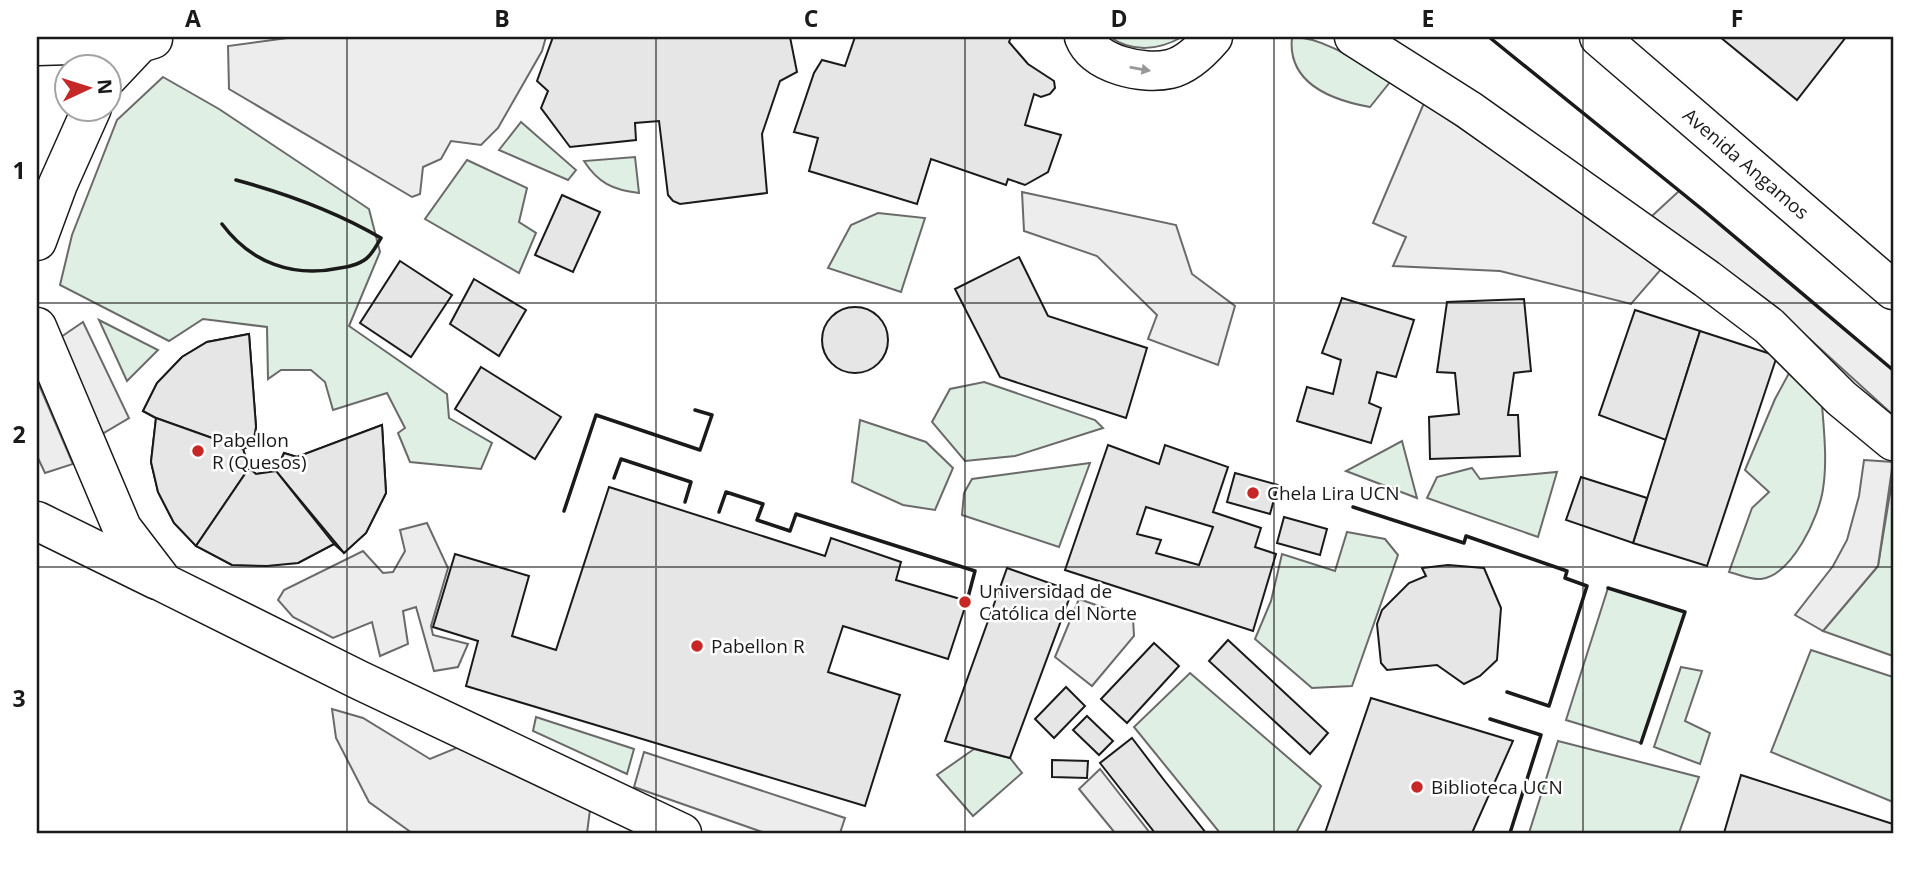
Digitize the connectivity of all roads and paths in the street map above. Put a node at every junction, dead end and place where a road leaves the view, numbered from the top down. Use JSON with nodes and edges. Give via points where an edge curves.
{"nodes":[{"id":1,"x":1084,"y":37,"type":"edge"},
{"id":2,"x":1213,"y":37,"type":"edge"},
{"id":3,"x":1354,"y":37,"type":"edge"},
{"id":4,"x":1599,"y":37,"type":"edge"},
{"id":5,"x":151,"y":40,"type":"edge"},
{"id":6,"x":52,"y":46,"type":"edge"},
{"id":7,"x":100,"y":52,"type":"edge"},
{"id":8,"x":122,"y":65,"type":"edge"},
{"id":9,"x":86,"y":122,"type":"edge"},
{"id":10,"x":37,"y":237,"type":"edge"},
{"id":11,"x":1893,"y":290,"type":"edge"},
{"id":12,"x":37,"y":327,"type":"edge"},
{"id":13,"x":1893,"y":441,"type":"edge"},
{"id":14,"x":37,"y":521,"type":"edge"},
{"id":15,"x":164,"y":583,"type":"junction"},
{"id":16,"x":682,"y":833,"type":"edge"}],
"edges":[{"from":1,"to":2,"type":"main road","one_way":true,"via":[[1087,45],[1107,60],[1145,72],[1172,69]]},
{"from":3,"to":13,"type":"main road","via":[[1469,110],[1707,279],[1769,326],[1841,398]]},
{"from":4,"to":11,"type":"main road","name":"Avenida Angamos"},
{"from":5,"to":6,"type":"main road"},
{"from":5,"to":8,"type":"main road"},
{"from":6,"to":7,"type":"main road"},
{"from":9,"to":10,"type":"main road"},
{"from":12,"to":15,"type":"main road","via":[[122,528]]},
{"from":14,"to":15,"type":"main road"},
{"from":15,"to":16,"type":"main road"}]}
